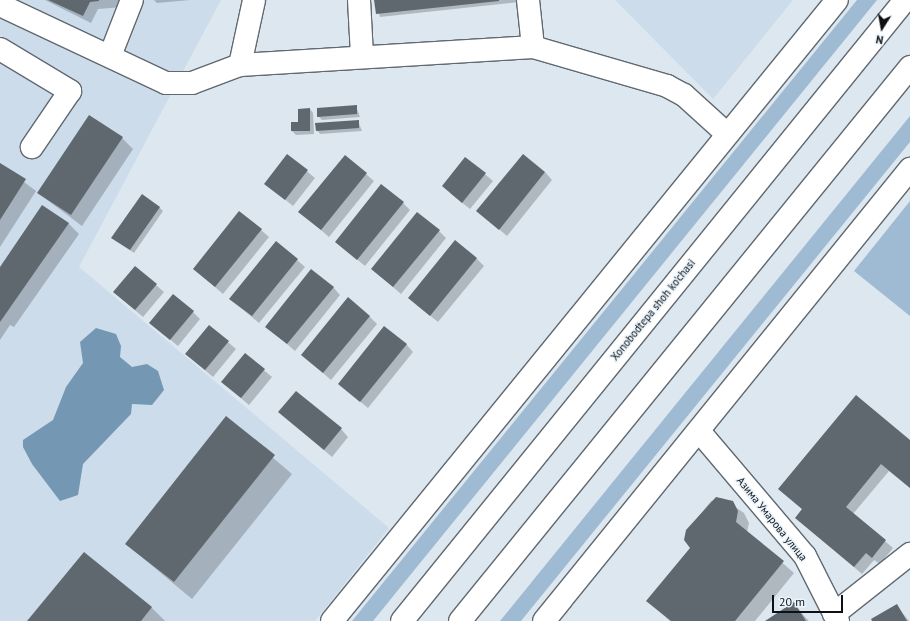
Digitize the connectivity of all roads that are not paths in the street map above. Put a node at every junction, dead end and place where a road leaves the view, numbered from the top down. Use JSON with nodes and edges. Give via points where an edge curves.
{"nodes":[{"id":1,"x":132,"y":0,"type":"edge"},
{"id":2,"x":254,"y":0,"type":"edge"},
{"id":3,"x":359,"y":0,"type":"edge"},
{"id":4,"x":528,"y":0,"type":"edge"},
{"id":5,"x":837,"y":0,"type":"edge"},
{"id":6,"x":905,"y":0,"type":"edge"},
{"id":7,"x":3,"y":4,"type":"edge"},
{"id":8,"x":533,"y":47,"type":"junction"},
{"id":9,"x":0,"y":49,"type":"edge"},
{"id":10,"x":110,"y":56,"type":"junction"},
{"id":11,"x":362,"y":56,"type":"junction"},
{"id":12,"x":240,"y":65,"type":"junction"},
{"id":13,"x":910,"y":67,"type":"edge"},
{"id":14,"x":726,"y":134,"type":"junction"},
{"id":15,"x":32,"y":147,"type":"dead end"},
{"id":16,"x":910,"y":169,"type":"edge"},
{"id":17,"x":699,"y":431,"type":"junction"},
{"id":18,"x":910,"y":554,"type":"edge"},
{"id":19,"x":836,"y":618,"type":"edge"},
{"id":20,"x":332,"y":621,"type":"edge"},
{"id":21,"x":402,"y":621,"type":"edge"},
{"id":22,"x":460,"y":621,"type":"edge"},
{"id":23,"x":544,"y":621,"type":"edge"}],
"edges":[{"from":1,"to":10,"type":"main road"},
{"from":2,"to":12,"type":"main road"},
{"from":3,"to":11,"type":"main road"},
{"from":4,"to":8,"type":"main road"},
{"from":5,"to":14,"type":"main road"},
{"from":6,"to":21,"type":"main road","name":"Xonobodtepa shoh ko'chasi"},
{"from":7,"to":10,"type":"main road"},
{"from":8,"to":11,"type":"main road"},
{"from":8,"to":14,"type":"main road","via":[[666,86],[684,96]]},
{"from":9,"to":15,"type":"main road","via":[[70,91]]},
{"from":10,"to":12,"type":"main road","via":[[166,83],[192,83]]},
{"from":11,"to":12,"type":"main road"},
{"from":13,"to":22,"type":"main road"},
{"from":14,"to":20,"type":"main road"},
{"from":16,"to":17,"type":"main road"},
{"from":17,"to":19,"type":"main road","name":"Азима Умарова улица","via":[[805,556]]},
{"from":17,"to":23,"type":"main road"},
{"from":18,"to":19,"type":"main road","name":"Азима Умарова улица"}]}
